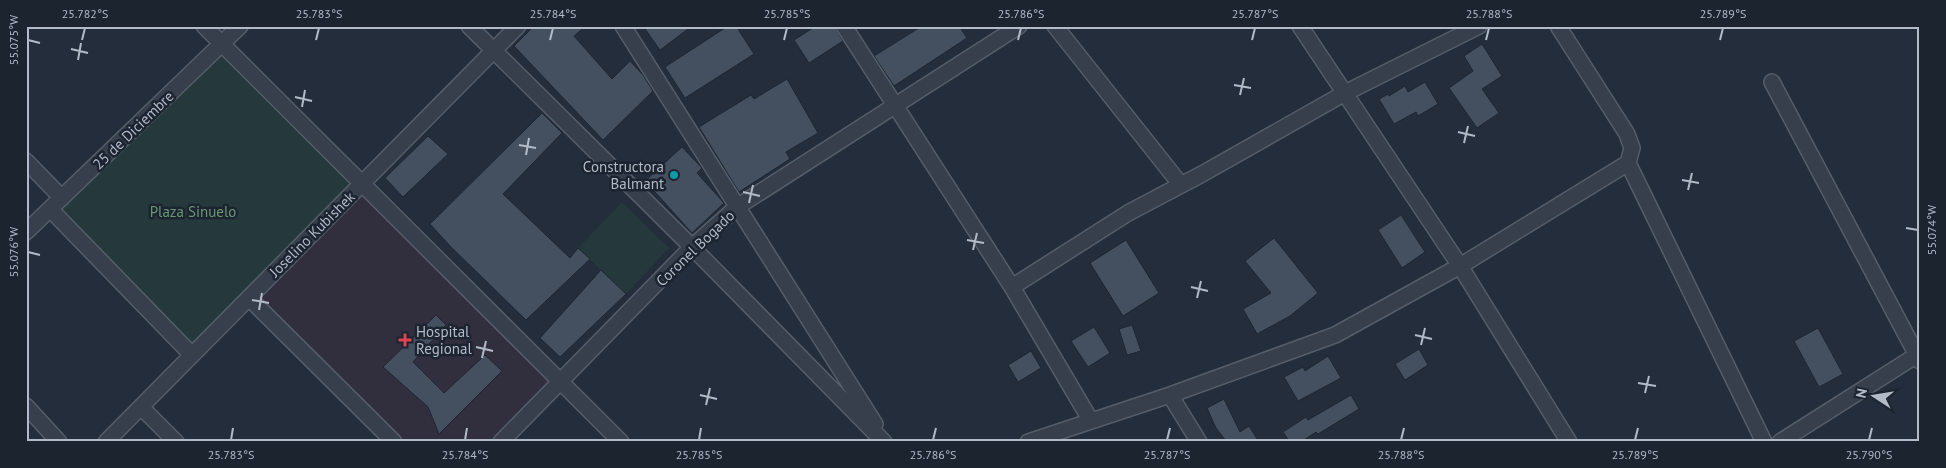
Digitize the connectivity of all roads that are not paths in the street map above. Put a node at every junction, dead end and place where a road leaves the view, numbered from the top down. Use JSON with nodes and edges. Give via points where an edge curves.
{"nodes":[{"id":1,"x":204,"y":26,"type":"edge"},
{"id":2,"x":240,"y":26,"type":"edge"},
{"id":3,"x":469,"y":26,"type":"edge"},
{"id":4,"x":518,"y":26,"type":"edge"},
{"id":5,"x":623,"y":26,"type":"edge"},
{"id":6,"x":844,"y":26,"type":"edge"},
{"id":7,"x":1019,"y":26,"type":"edge"},
{"id":8,"x":1055,"y":26,"type":"edge"},
{"id":9,"x":1300,"y":26,"type":"edge"},
{"id":10,"x":1479,"y":26,"type":"edge"},
{"id":11,"x":1558,"y":26,"type":"edge"},
{"id":12,"x":223,"y":44,"type":"junction"},
{"id":13,"x":494,"y":51,"type":"junction"},
{"id":14,"x":1772,"y":82,"type":"dead end"},
{"id":15,"x":1345,"y":93,"type":"junction"},
{"id":16,"x":896,"y":106,"type":"junction"},
{"id":17,"x":26,"y":161,"type":"edge"},
{"id":18,"x":1628,"y":163,"type":"junction"},
{"id":19,"x":362,"y":184,"type":"junction"},
{"id":20,"x":1181,"y":185,"type":"junction"},
{"id":21,"x":62,"y":198,"type":"junction"},
{"id":22,"x":737,"y":207,"type":"junction"},
{"id":23,"x":50,"y":209,"type":"junction"},
{"id":24,"x":26,"y":232,"type":"edge"},
{"id":25,"x":692,"y":247,"type":"junction"},
{"id":26,"x":1460,"y":266,"type":"junction"},
{"id":27,"x":1012,"y":287,"type":"junction"},
{"id":28,"x":249,"y":298,"type":"junction"},
{"id":29,"x":192,"y":355,"type":"junction"},
{"id":30,"x":1919,"y":356,"type":"edge"},
{"id":31,"x":560,"y":382,"type":"junction"},
{"id":32,"x":1170,"y":395,"type":"junction"},
{"id":33,"x":26,"y":406,"type":"edge"},
{"id":34,"x":141,"y":406,"type":"junction"},
{"id":35,"x":1091,"y":421,"type":"junction"},
{"id":36,"x":59,"y":442,"type":"edge"},
{"id":37,"x":106,"y":442,"type":"edge"},
{"id":38,"x":176,"y":442,"type":"edge"},
{"id":39,"x":394,"y":442,"type":"edge"},
{"id":40,"x":501,"y":442,"type":"edge"},
{"id":41,"x":621,"y":442,"type":"edge"},
{"id":42,"x":885,"y":442,"type":"edge"},
{"id":43,"x":1028,"y":442,"type":"edge"},
{"id":44,"x":1199,"y":442,"type":"edge"},
{"id":45,"x":1569,"y":442,"type":"edge"},
{"id":46,"x":1764,"y":442,"type":"edge"},
{"id":47,"x":1780,"y":442,"type":"edge"}],
"edges":[{"from":1,"to":12,"type":"street"},
{"from":2,"to":12,"type":"street","name":"25 de Diciembre"},
{"from":3,"to":13,"type":"street"},
{"from":4,"to":13,"type":"street","name":"Joselino Kubishek"},
{"from":5,"to":22,"type":"street"},
{"from":6,"to":16,"type":"street"},
{"from":7,"to":16,"type":"street","name":"Coronel Bogado"},
{"from":8,"to":20,"type":"street"},
{"from":9,"to":15,"type":"street"},
{"from":10,"to":15,"type":"street"},
{"from":11,"to":18,"type":"street","via":[[1627,134],[1632,148]]},
{"from":12,"to":19,"type":"street"},
{"from":12,"to":21,"type":"street","name":"25 de Diciembre"},
{"from":13,"to":19,"type":"street","name":"Joselino Kubishek"},
{"from":13,"to":25,"type":"street"},
{"from":14,"to":30,"type":"street"},
{"from":15,"to":20,"type":"street"},
{"from":15,"to":26,"type":"street"},
{"from":16,"to":22,"type":"street","name":"Coronel Bogado"},
{"from":16,"to":27,"type":"street"},
{"from":17,"to":21,"type":"street"},
{"from":18,"to":26,"type":"street"},
{"from":18,"to":46,"type":"street"},
{"from":19,"to":28,"type":"street","name":"Joselino Kubishek"},
{"from":19,"to":31,"type":"street"},
{"from":20,"to":27,"type":"street","via":[[1128,213]]},
{"from":21,"to":23,"type":"street","name":"25 de Diciembre"},
{"from":22,"to":25,"type":"street","name":"Coronel Bogado"},
{"from":22,"to":42,"type":"street"},
{"from":23,"to":24,"type":"street","name":"25 de Diciembre"},
{"from":23,"to":29,"type":"street"},
{"from":25,"to":31,"type":"street","name":"Coronel Bogado"},
{"from":25,"to":42,"type":"street"},
{"from":26,"to":32,"type":"street","via":[[1335,335]]},
{"from":26,"to":45,"type":"street"},
{"from":27,"to":35,"type":"street"},
{"from":28,"to":29,"type":"street","name":"Joselino Kubishek"},
{"from":28,"to":39,"type":"street"},
{"from":29,"to":34,"type":"street","name":"Joselino Kubishek"},
{"from":30,"to":47,"type":"street"},
{"from":31,"to":40,"type":"street","name":"Coronel Bogado"},
{"from":31,"to":41,"type":"street"},
{"from":32,"to":35,"type":"street"},
{"from":32,"to":44,"type":"street"},
{"from":33,"to":36,"type":"street"},
{"from":34,"to":37,"type":"street","name":"Joselino Kubishek"},
{"from":34,"to":38,"type":"street"},
{"from":35,"to":43,"type":"street"}]}
